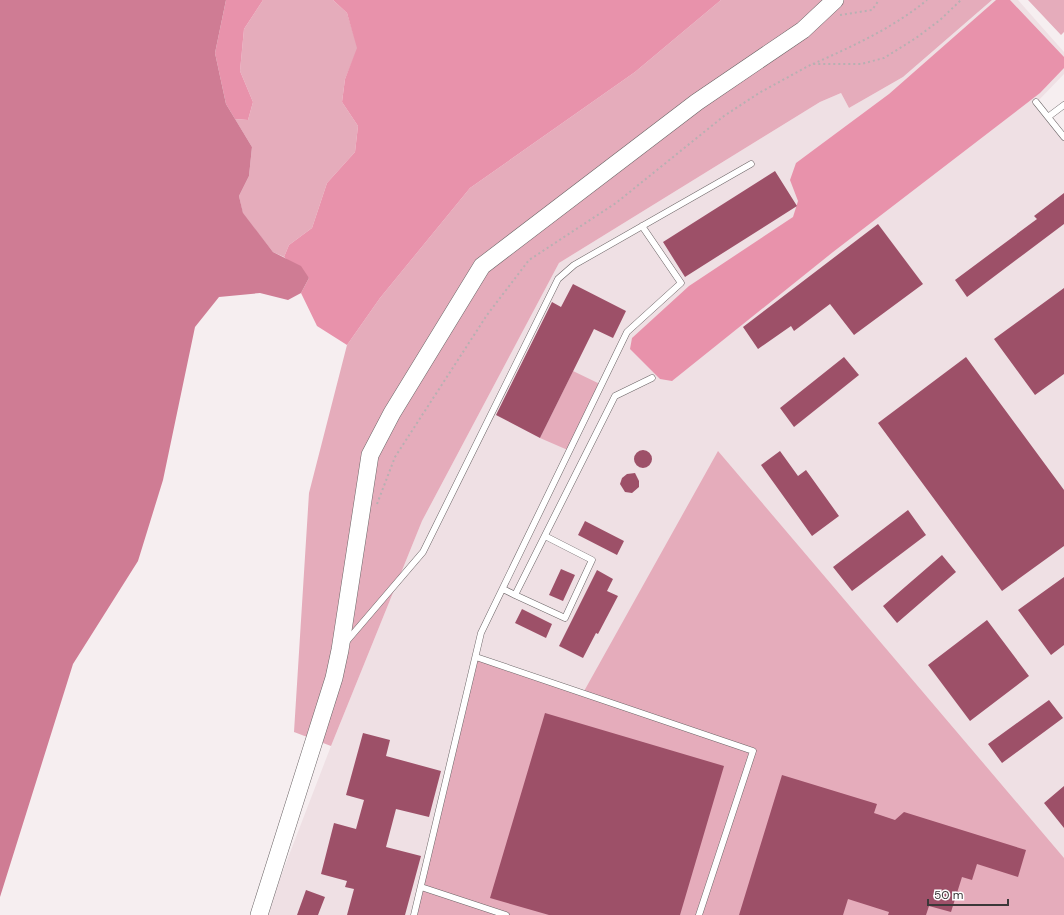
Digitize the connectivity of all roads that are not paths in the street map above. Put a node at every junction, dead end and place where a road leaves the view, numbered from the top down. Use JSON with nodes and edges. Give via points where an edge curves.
{"nodes":[{"id":1,"x":834,"y":0,"type":"edge"},
{"id":2,"x":1036,"y":102,"type":"dead end"},
{"id":3,"x":1064,"y":105,"type":"edge"},
{"id":4,"x":1048,"y":117,"type":"dead end"},
{"id":5,"x":1064,"y":138,"type":"edge"},
{"id":6,"x":752,"y":164,"type":"dead end"},
{"id":7,"x":642,"y":226,"type":"junction"},
{"id":8,"x":652,"y":378,"type":"dead end"},
{"id":9,"x":545,"y":536,"type":"junction"},
{"id":10,"x":503,"y":589,"type":"junction"},
{"id":11,"x":515,"y":595,"type":"junction"},
{"id":12,"x":340,"y":650,"type":"junction"},
{"id":13,"x":476,"y":657,"type":"junction"},
{"id":14,"x":421,"y":887,"type":"junction"},
{"id":15,"x":259,"y":915,"type":"edge"},
{"id":16,"x":414,"y":915,"type":"edge"},
{"id":17,"x":506,"y":915,"type":"edge"},
{"id":18,"x":699,"y":915,"type":"edge"}],
"edges":[{"from":1,"to":12,"type":"street","via":[[803,30],[697,102],[482,266],[392,413],[370,455]]},
{"from":2,"to":5,"type":"lane"},
{"from":3,"to":4,"type":"lane"},
{"from":6,"to":7,"type":"lane"},
{"from":7,"to":10,"type":"lane","via":[[681,283],[627,332]]},
{"from":7,"to":12,"type":"lane","via":[[574,265],[558,279],[423,552]]},
{"from":8,"to":9,"type":"lane","via":[[615,396]]},
{"from":9,"to":11,"type":"lane"},
{"from":9,"to":11,"type":"lane","via":[[592,560],[565,618]]},
{"from":10,"to":11,"type":"lane"},
{"from":10,"to":13,"type":"lane","via":[[482,633]]},
{"from":12,"to":15,"type":"street","via":[[334,678]]},
{"from":13,"to":14,"type":"lane"},
{"from":13,"to":18,"type":"lane","via":[[753,751]]},
{"from":14,"to":16,"type":"lane"},
{"from":14,"to":17,"type":"lane"}]}
